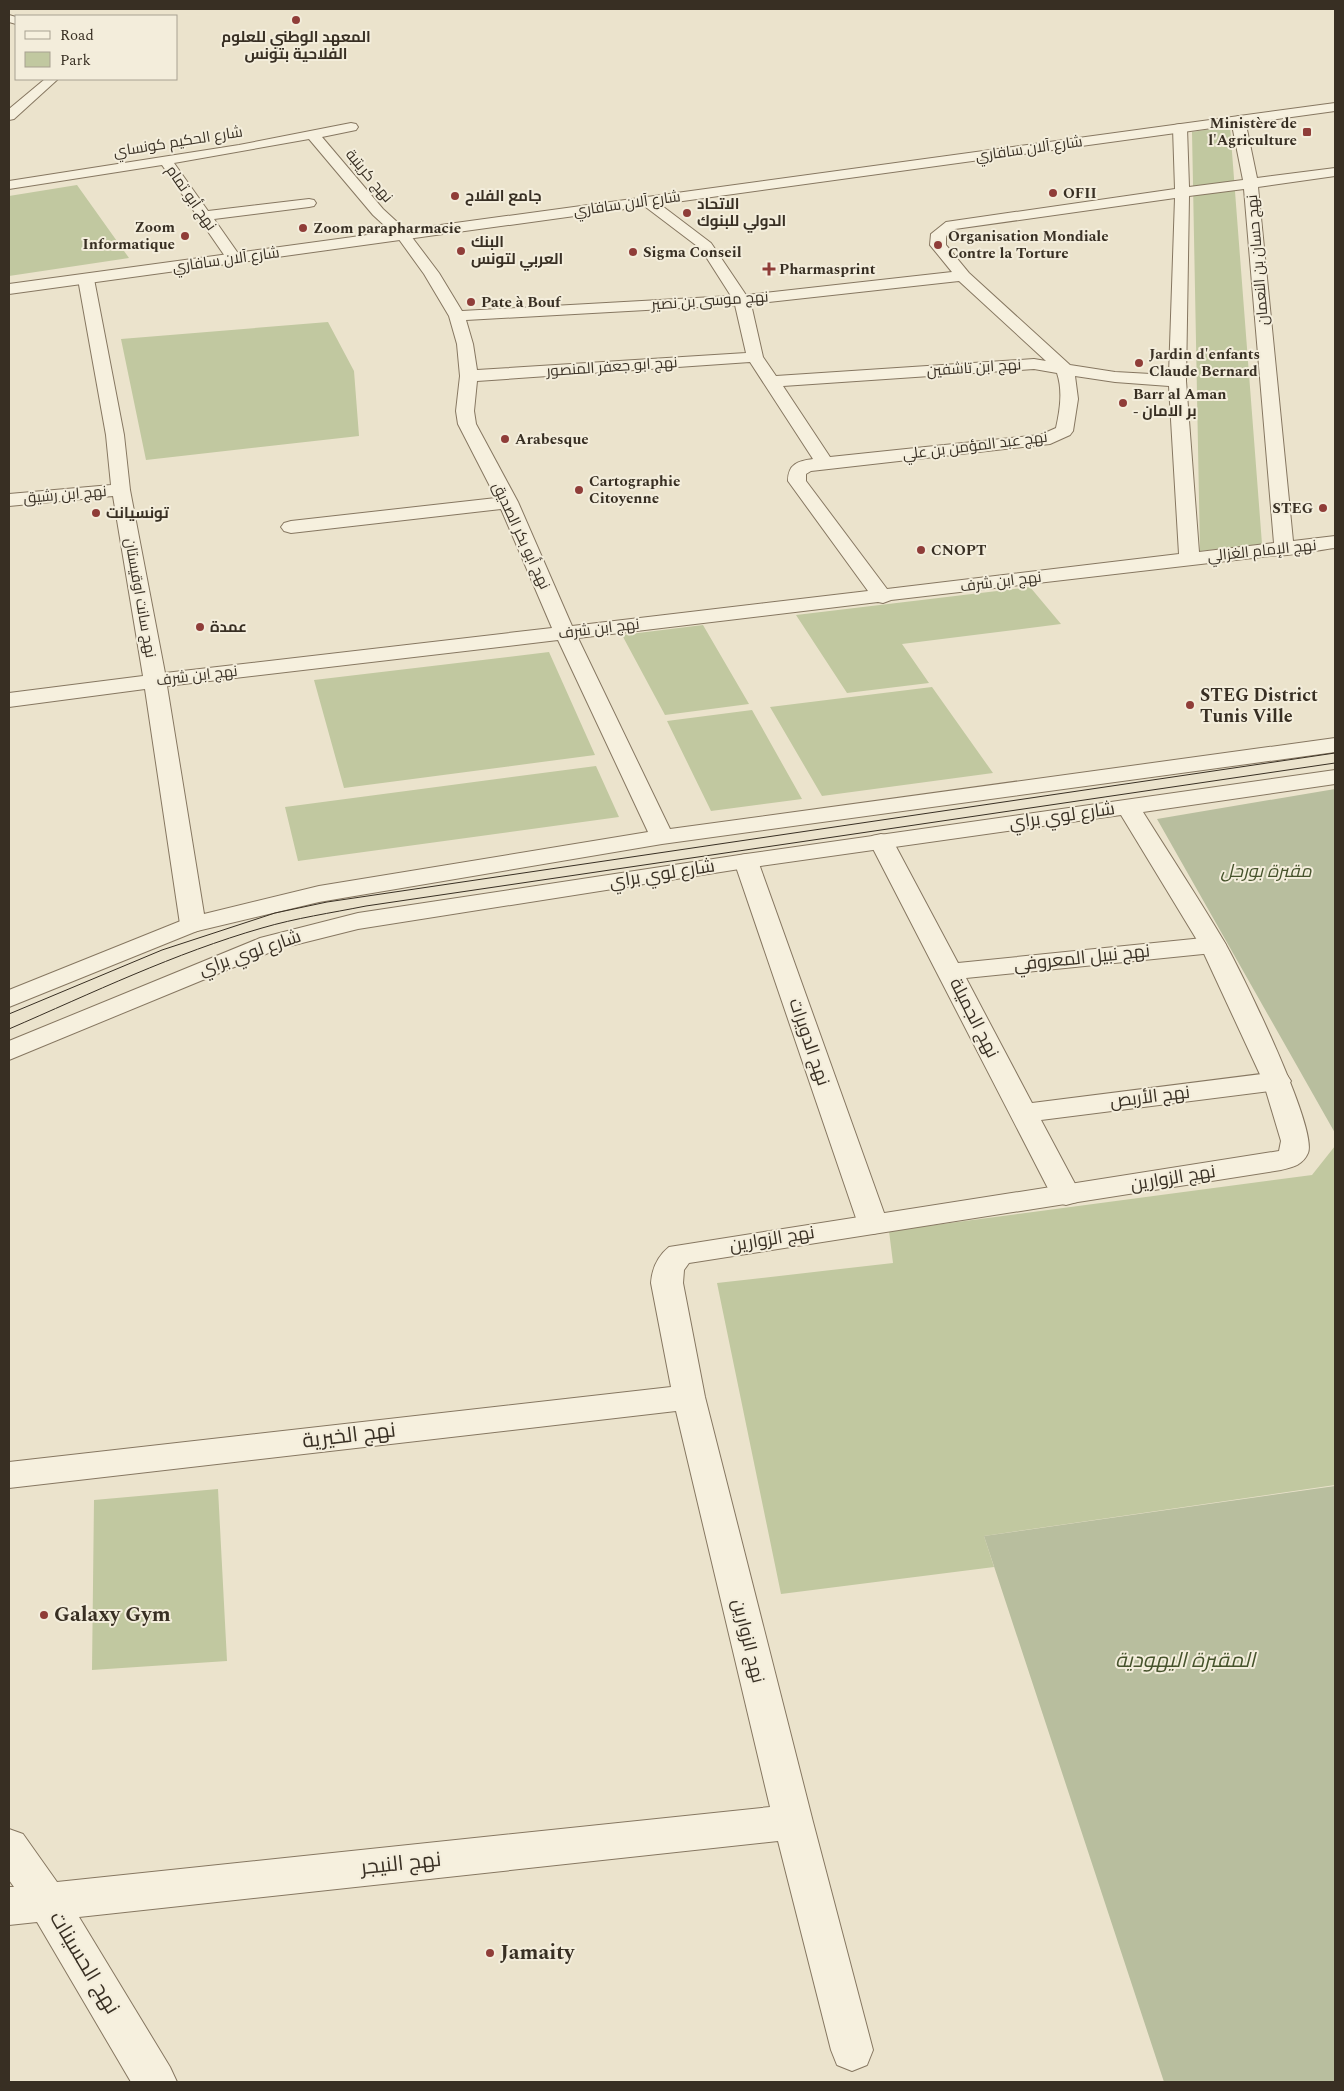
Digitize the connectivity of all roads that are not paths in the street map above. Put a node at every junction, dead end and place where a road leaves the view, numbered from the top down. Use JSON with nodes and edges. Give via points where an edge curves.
{"nodes":[{"id":1,"x":51,"y":80,"type":"edge"},
{"id":2,"x":1335,"y":107,"type":"edge"},
{"id":3,"x":9,"y":116,"type":"edge"},
{"id":4,"x":1238,"y":120,"type":"junction"},
{"id":5,"x":351,"y":127,"type":"dead end"},
{"id":6,"x":1180,"y":128,"type":"junction"},
{"id":7,"x":314,"y":135,"type":"junction"},
{"id":8,"x":165,"y":160,"type":"junction"},
{"id":9,"x":1335,"y":172,"type":"edge"},
{"id":10,"x":1251,"y":184,"type":"junction"},
{"id":11,"x":9,"y":185,"type":"edge"},
{"id":12,"x":1182,"y":192,"type":"junction"},
{"id":13,"x":648,"y":202,"type":"junction"},
{"id":14,"x":309,"y":204,"type":"dead end"},
{"id":15,"x":204,"y":216,"type":"junction"},
{"id":16,"x":402,"y":235,"type":"junction"},
{"id":17,"x":234,"y":259,"type":"junction"},
{"id":18,"x":963,"y":276,"type":"junction"},
{"id":19,"x":86,"y":279,"type":"junction"},
{"id":20,"x":9,"y":290,"type":"edge"},
{"id":21,"x":742,"y":300,"type":"junction"},
{"id":22,"x":457,"y":316,"type":"junction"},
{"id":23,"x":755,"y":357,"type":"junction"},
{"id":24,"x":1064,"y":368,"type":"junction"},
{"id":25,"x":469,"y":376,"type":"junction"},
{"id":26,"x":770,"y":382,"type":"junction"},
{"id":27,"x":1177,"y":382,"type":"junction"},
{"id":28,"x":825,"y":463,"type":"junction"},
{"id":29,"x":121,"y":490,"type":"junction"},
{"id":30,"x":9,"y":500,"type":"edge"},
{"id":31,"x":508,"y":502,"type":"junction"},
{"id":32,"x":291,"y":527,"type":"dead end"},
{"id":33,"x":1335,"y":542,"type":"edge"},
{"id":34,"x":1284,"y":550,"type":"junction"},
{"id":35,"x":1189,"y":558,"type":"junction"},
{"id":36,"x":884,"y":596,"type":"junction"},
{"id":37,"x":565,"y":633,"type":"junction"},
{"id":38,"x":156,"y":681,"type":"junction"},
{"id":39,"x":9,"y":700,"type":"edge"},
{"id":40,"x":1335,"y":745,"type":"edge"},
{"id":41,"x":1335,"y":777,"type":"edge"},
{"id":42,"x":1128,"y":807,"type":"junction"},
{"id":43,"x":662,"y":837,"type":"junction"},
{"id":44,"x":881,"y":841,"type":"junction"},
{"id":45,"x":746,"y":860,"type":"junction"},
{"id":46,"x":192,"y":921,"type":"junction"},
{"id":47,"x":1213,"y":945,"type":"junction"},
{"id":48,"x":950,"y":972,"type":"junction"},
{"id":49,"x":9,"y":999,"type":"edge"},
{"id":50,"x":9,"y":1051,"type":"edge"},
{"id":51,"x":1277,"y":1081,"type":"junction"},
{"id":52,"x":1024,"y":1113,"type":"junction"},
{"id":53,"x":1066,"y":1195,"type":"junction"},
{"id":54,"x":873,"y":1224,"type":"junction"},
{"id":55,"x":689,"y":1397,"type":"junction"},
{"id":56,"x":9,"y":1475,"type":"edge"},
{"id":57,"x":792,"y":1822,"type":"junction"},
{"id":58,"x":9,"y":1847,"type":"edge"},
{"id":59,"x":28,"y":1904,"type":"edge"},
{"id":60,"x":852,"y":2050,"type":"dead end"},
{"id":61,"x":154,"y":2082,"type":"edge"}],
"edges":[{"from":1,"to":3,"type":"street"},
{"from":2,"to":4,"type":"street","name":"شارع آلان سافاري"},
{"from":4,"to":6,"type":"street","name":"شارع آلان سافاري"},
{"from":4,"to":10,"type":"street","name":"نهج حسان بن النعمان"},
{"from":5,"to":7,"type":"street","name":"شارع الحكيم كونساي"},
{"from":6,"to":12,"type":"street"},
{"from":6,"to":13,"type":"street","name":"شارع آلان سافاري"},
{"from":7,"to":8,"type":"street","name":"شارع الحكيم كونساي"},
{"from":7,"to":16,"type":"street","name":"نهج كريتبة","via":[[378,212]]},
{"from":8,"to":11,"type":"street","name":"شارع الحكيم كونساي"},
{"from":8,"to":15,"type":"street","name":"نهج أبو تمام"},
{"from":9,"to":10,"type":"street"},
{"from":10,"to":12,"type":"street"},
{"from":10,"to":34,"type":"street","name":"نهج حسان بن النعمان"},
{"from":12,"to":18,"type":"street","via":[[951,226],[938,234],[938,245]]},
{"from":12,"to":27,"type":"street"},
{"from":13,"to":16,"type":"street","name":"شارع آلان سافاري"},
{"from":13,"to":21,"type":"street","via":[[706,246]]},
{"from":14,"to":15,"type":"street"},
{"from":15,"to":17,"type":"street","name":"نهج أبو تمام"},
{"from":16,"to":17,"type":"street","name":"شارع آلان سافاري"},
{"from":16,"to":22,"type":"street","name":"نهج أبو بكر الصديق"},
{"from":17,"to":19,"type":"street","name":"شارع آلان سافاري"},
{"from":18,"to":21,"type":"street","name":"نهج موسى بن نصير"},
{"from":18,"to":24,"type":"street"},
{"from":19,"to":20,"type":"street","name":"شارع آلان سافاري"},
{"from":19,"to":29,"type":"street","name":"نهج سانت اوقيستان","via":[[115,435]]},
{"from":21,"to":22,"type":"street","name":"نهج موسى بن نصير"},
{"from":21,"to":23,"type":"street"},
{"from":22,"to":25,"type":"street","name":"نهج أبو بكر الصديق"},
{"from":23,"to":25,"type":"street","name":"نهج ابو جعفر المنصور"},
{"from":23,"to":26,"type":"street"},
{"from":24,"to":26,"type":"street","name":"نهج ابن تاشفين","via":[[1034,364]]},
{"from":24,"to":27,"type":"street","name":"نهج ابن تاشفين","via":[[1115,377]]},
{"from":24,"to":28,"type":"street","name":"نهج عبد المؤمن بن علي","via":[[1071,398],[1064,431],[1055,436],[1044,440]]},
{"from":25,"to":31,"type":"street","name":"نهج أبو بكر الصديق","via":[[467,424]]},
{"from":26,"to":28,"type":"street"},
{"from":27,"to":35,"type":"street"},
{"from":28,"to":36,"type":"street","name":"نهج عبد المؤمن بن علي","via":[[805,466],[796,472],[797,481]]},
{"from":29,"to":30,"type":"street","name":"نهج ابن رشيق"},
{"from":29,"to":38,"type":"street","name":"نهج سانت اوقيستان"},
{"from":31,"to":32,"type":"street"},
{"from":31,"to":37,"type":"street","name":"نهج أبو بكر الصديق"},
{"from":33,"to":34,"type":"street","name":"نهج الإمام الغزالي"},
{"from":34,"to":35,"type":"street","name":"نهج الإمام الغزالي"},
{"from":35,"to":36,"type":"street","name":"نهج ابن شرف"},
{"from":36,"to":37,"type":"street","name":"نهج ابن شرف"},
{"from":37,"to":38,"type":"street","name":"نهج ابن شرف"},
{"from":37,"to":43,"type":"street","name":"نهج أبو بكر الصديق"},
{"from":38,"to":39,"type":"street","name":"نهج ابن شرف"},
{"from":38,"to":46,"type":"street","name":"نهج سانت اوقيستان"},
{"from":40,"to":43,"type":"street","name":"شارع لوي براي"},
{"from":41,"to":42,"type":"street","name":"شارع لوي براي"},
{"from":42,"to":44,"type":"street","name":"شارع لوي براي"},
{"from":42,"to":47,"type":"street","name":"نهج الزوارين"},
{"from":43,"to":46,"type":"street","name":"شارع لوي براي","via":[[319,894]]},
{"from":44,"to":45,"type":"street","name":"شارع لوي براي"},
{"from":44,"to":48,"type":"street","name":"نهج الجميلة"},
{"from":45,"to":50,"type":"street","name":"شارع لوي براي","via":[[368,920],[306,933],[234,955]]},
{"from":45,"to":54,"type":"street","name":"نهج الدويرات"},
{"from":46,"to":49,"type":"street","name":"شارع لوي براي"},
{"from":47,"to":48,"type":"street","name":"نهج نبيل المعروفي"},
{"from":47,"to":51,"type":"street","name":"نهج الزوارين"},
{"from":48,"to":52,"type":"street","name":"نهج الجميلة"},
{"from":51,"to":52,"type":"street","name":"نهج الأربص"},
{"from":51,"to":53,"type":"street","name":"نهج الزوارين","via":[[1296,1147],[1289,1158]]},
{"from":52,"to":53,"type":"street","name":"نهج الجميلة"},
{"from":53,"to":54,"type":"street","name":"نهج الزوارين"},
{"from":54,"to":55,"type":"street","name":"نهج الزوارين","via":[[680,1254],[671,1261],[667,1283]]},
{"from":55,"to":56,"type":"street","name":"نهج الخيرية"},
{"from":55,"to":57,"type":"street","name":"نهج الزوارين"},
{"from":57,"to":59,"type":"street","name":"نهج النيجر"},
{"from":57,"to":60,"type":"street","name":"نهج الزوارين"},
{"from":58,"to":59,"type":"street","name":"نهج الحسينات"},
{"from":59,"to":61,"type":"street","name":"نهج الحسينات"}]}
